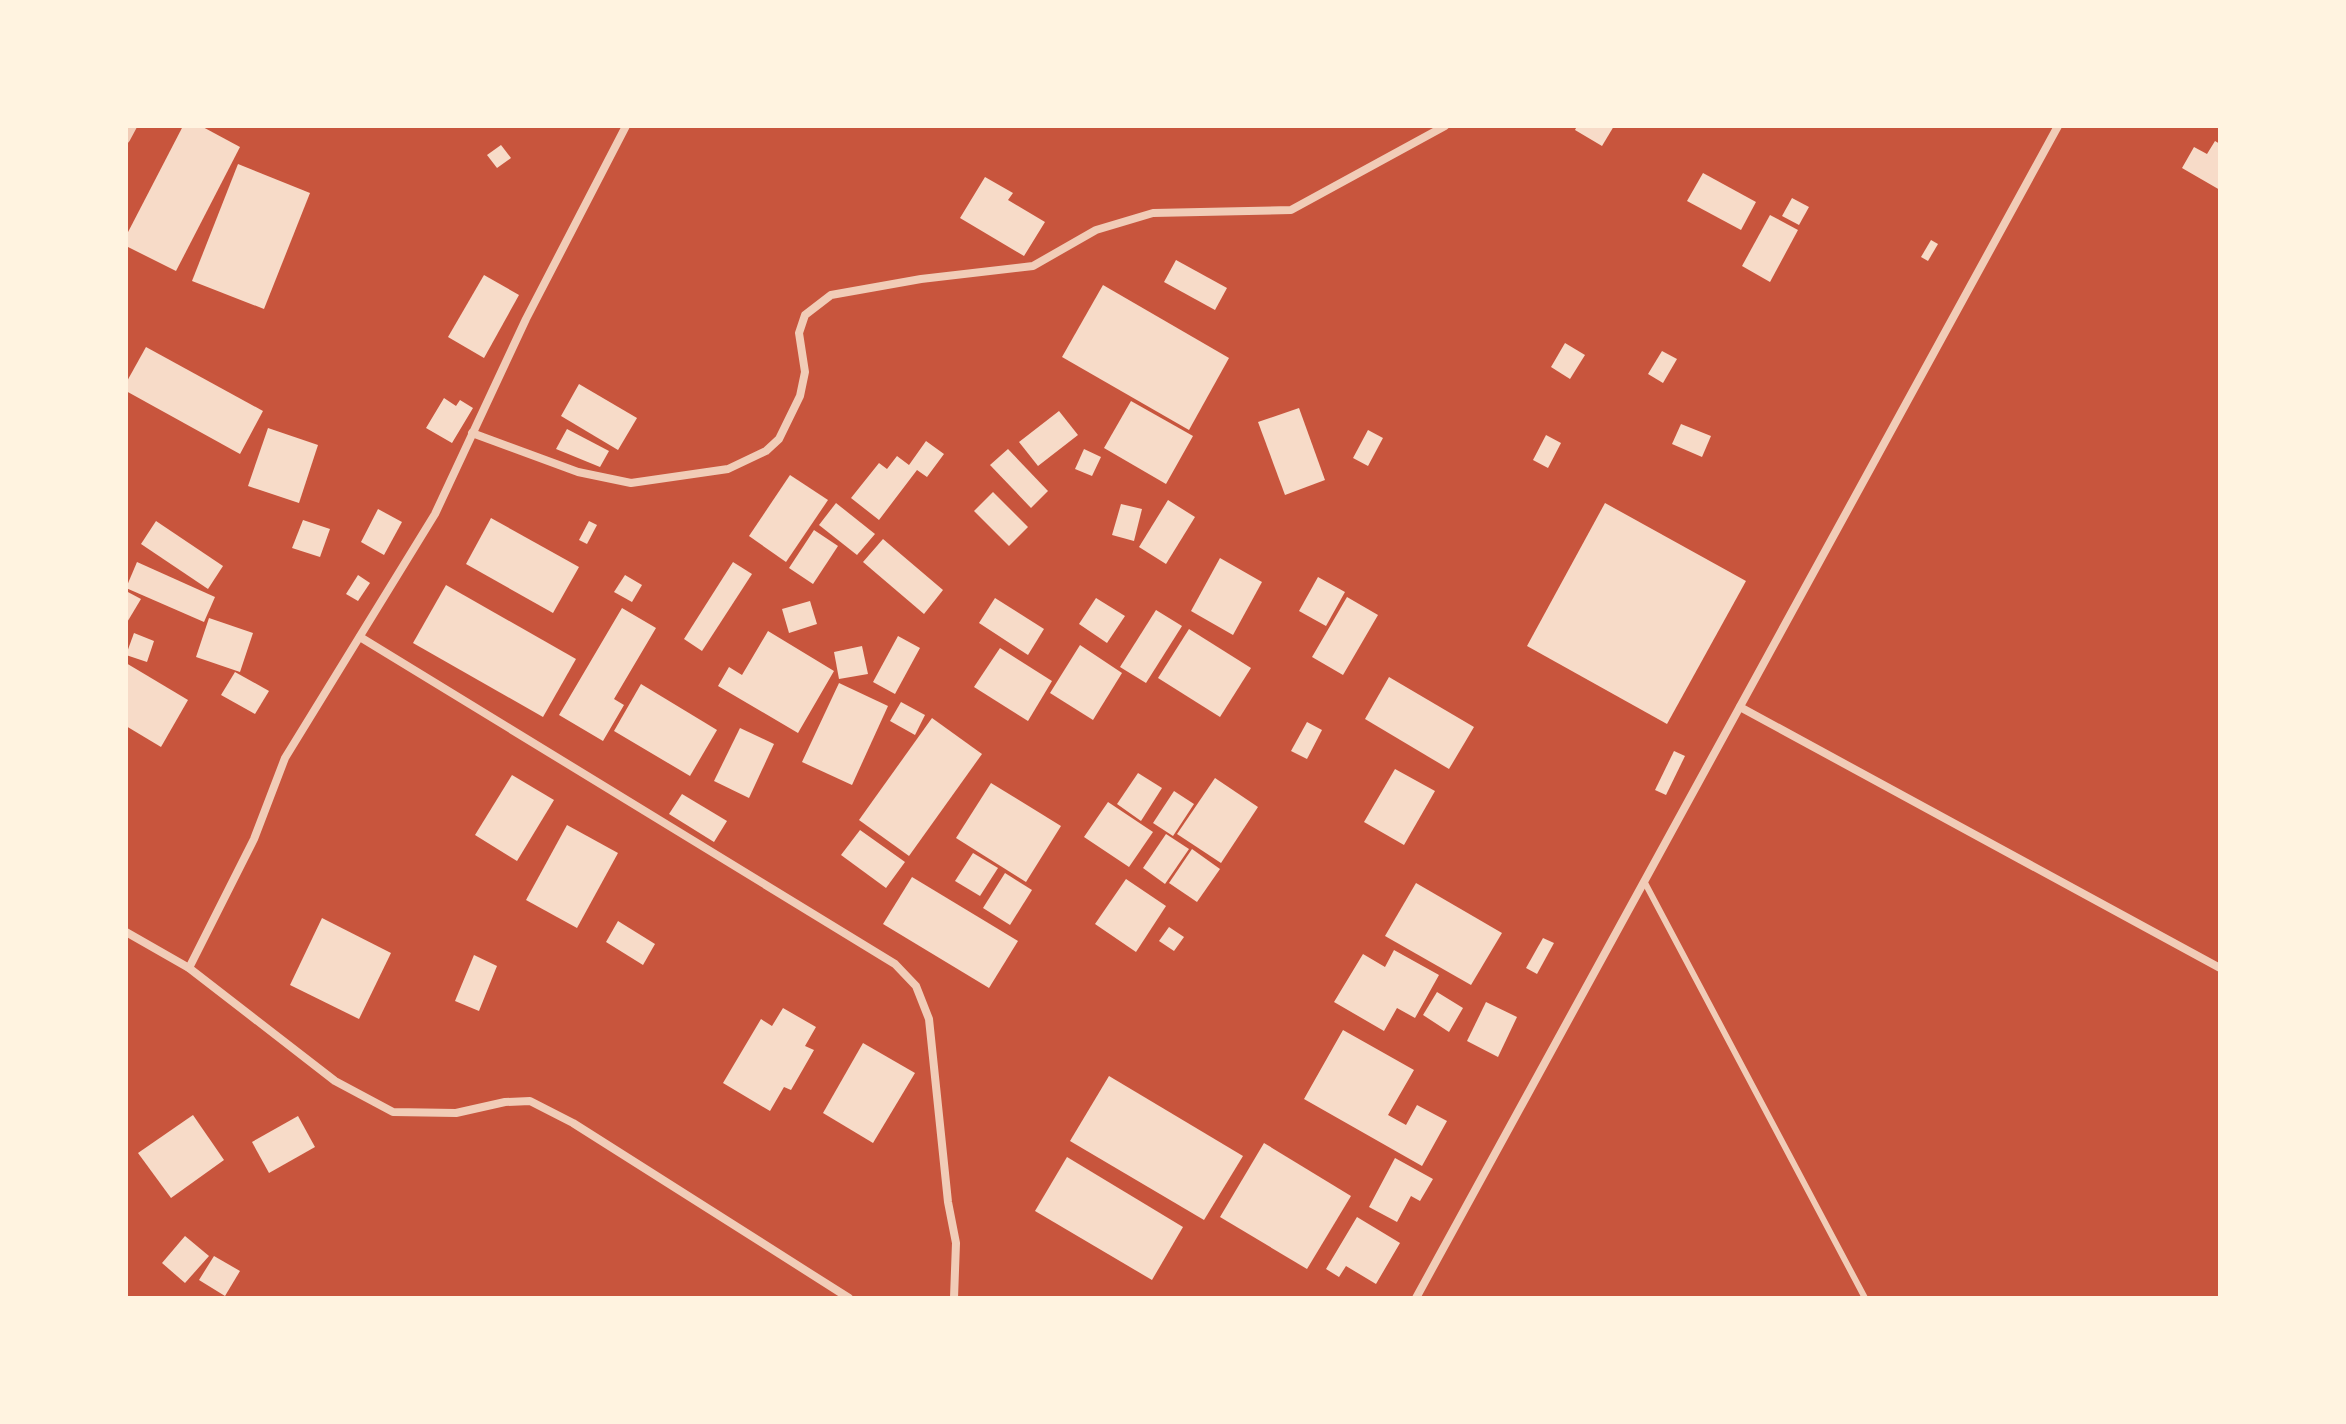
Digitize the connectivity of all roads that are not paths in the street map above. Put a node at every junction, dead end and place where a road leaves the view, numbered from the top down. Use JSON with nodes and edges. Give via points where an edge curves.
{"nodes":[{"id":1,"x":133,"y":126,"type":"edge"},
{"id":2,"x":626,"y":126,"type":"edge"},
{"id":3,"x":1445,"y":126,"type":"edge"},
{"id":4,"x":2058,"y":126,"type":"edge"},
{"id":5,"x":126,"y":139,"type":"edge"},
{"id":6,"x":472,"y":433,"type":"junction"},
{"id":7,"x":360,"y":637,"type":"junction"},
{"id":8,"x":1740,"y":707,"type":"junction"},
{"id":9,"x":1644,"y":881,"type":"junction"},
{"id":10,"x":126,"y":932,"type":"edge"},
{"id":11,"x":189,"y":968,"type":"junction"},
{"id":12,"x":2220,"y":968,"type":"edge"},
{"id":13,"x":849,"y":1298,"type":"edge"},
{"id":14,"x":954,"y":1298,"type":"edge"},
{"id":15,"x":1416,"y":1298,"type":"edge"},
{"id":16,"x":1865,"y":1298,"type":"edge"}],
"edges":[{"from":1,"to":5,"type":"street"},
{"from":2,"to":6,"type":"street"},
{"from":3,"to":6,"type":"street","via":[[1291,210],[1153,213],[1096,230],[1033,266],[831,295],[805,315],[799,333],[805,372],[800,396],[779,439],[728,469],[631,483],[578,472]]},
{"from":4,"to":8,"type":"street"},
{"from":6,"to":7,"type":"street","via":[[435,514]]},
{"from":7,"to":11,"type":"street","via":[[285,758],[254,839]]},
{"from":7,"to":14,"type":"street","via":[[895,964],[916,986],[929,1019],[956,1243]]},
{"from":8,"to":9,"type":"street"},
{"from":8,"to":12,"type":"street"},
{"from":9,"to":15,"type":"street"},
{"from":9,"to":16,"type":"lane"},
{"from":10,"to":11,"type":"street"},
{"from":11,"to":13,"type":"street","via":[[335,1081],[393,1112],[456,1113],[530,1101]]}]}
